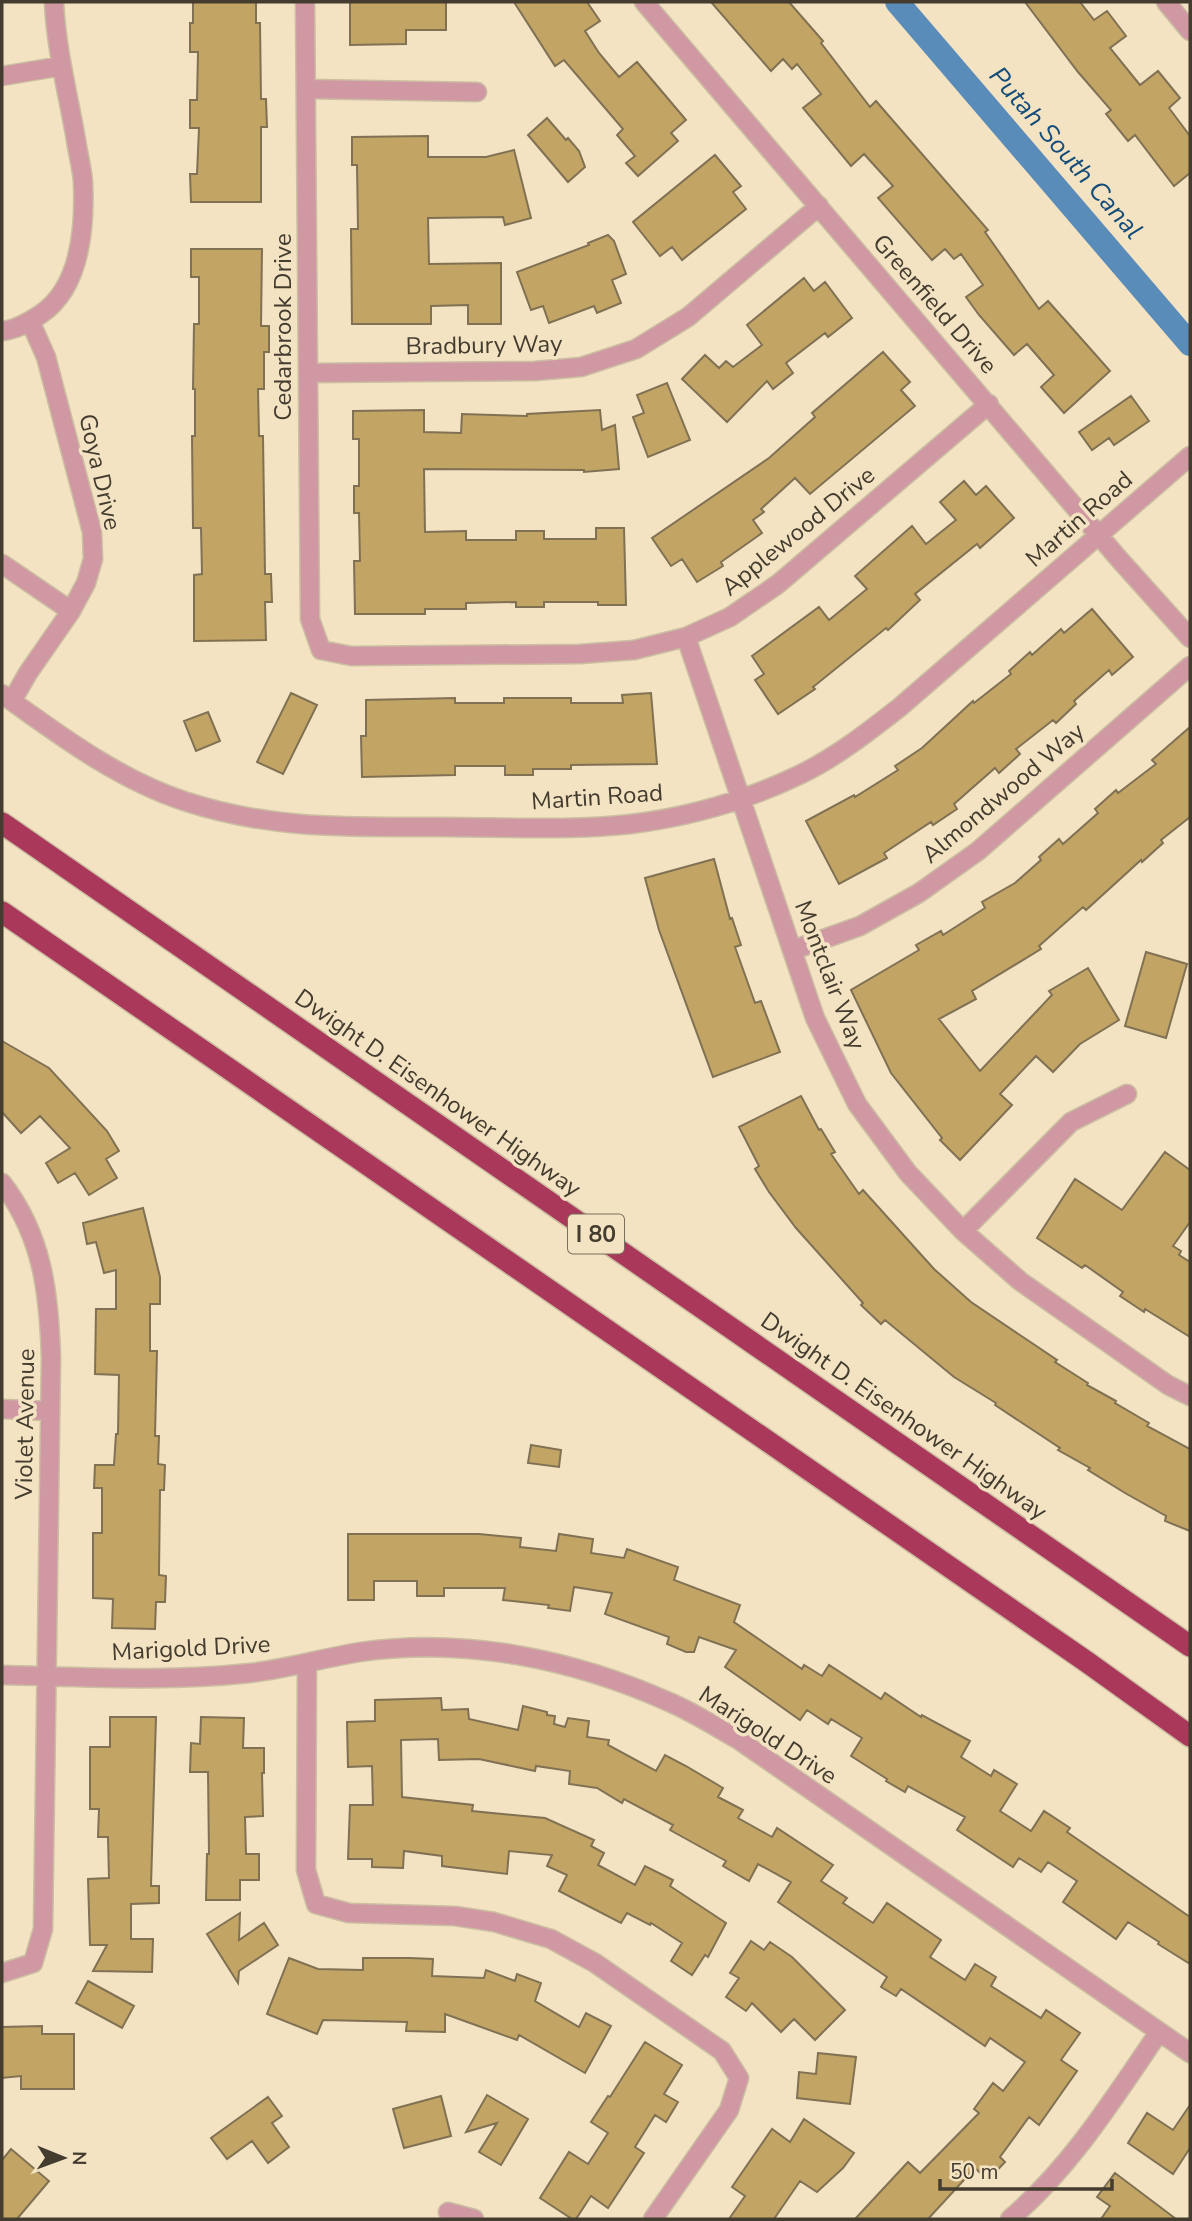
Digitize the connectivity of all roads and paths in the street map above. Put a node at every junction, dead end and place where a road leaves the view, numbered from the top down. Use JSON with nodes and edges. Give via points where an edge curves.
{"nodes":[{"id":1,"x":54,"y":2,"type":"edge"},
{"id":2,"x":305,"y":2,"type":"edge"},
{"id":3,"x":643,"y":2,"type":"edge"},
{"id":4,"x":1166,"y":2,"type":"edge"},
{"id":5,"x":1190,"y":32,"type":"edge"},
{"id":6,"x":62,"y":66,"type":"junction"},
{"id":7,"x":2,"y":76,"type":"edge"},
{"id":8,"x":306,"y":89,"type":"junction"},
{"id":9,"x":477,"y":92,"type":"dead end"},
{"id":10,"x":819,"y":206,"type":"junction"},
{"id":11,"x":30,"y":321,"type":"junction"},
{"id":12,"x":2,"y":331,"type":"edge"},
{"id":13,"x":308,"y":373,"type":"junction"},
{"id":14,"x":989,"y":404,"type":"junction"},
{"id":15,"x":1190,"y":456,"type":"edge"},
{"id":16,"x":1098,"y":534,"type":"junction"},
{"id":17,"x":2,"y":564,"type":"edge"},
{"id":18,"x":71,"y":611,"type":"junction"},
{"id":19,"x":687,"y":637,"type":"junction"},
{"id":20,"x":1190,"y":638,"type":"edge"},
{"id":21,"x":321,"y":650,"type":"joint"},
{"id":22,"x":1190,"y":666,"type":"edge"},
{"id":23,"x":7,"y":698,"type":"edge"},
{"id":24,"x":739,"y":799,"type":"junction"},
{"id":25,"x":2,"y":822,"type":"edge"},
{"id":26,"x":2,"y":912,"type":"edge"},
{"id":27,"x":793,"y":950,"type":"junction"},
{"id":28,"x":1127,"y":1094,"type":"dead end"},
{"id":29,"x":2,"y":1183,"type":"edge"},
{"id":30,"x":963,"y":1231,"type":"junction"},
{"id":31,"x":1190,"y":1396,"type":"edge"},
{"id":32,"x":2,"y":1409,"type":"edge"},
{"id":33,"x":50,"y":1411,"type":"junction"},
{"id":34,"x":1190,"y":1646,"type":"edge"},
{"id":35,"x":307,"y":1663,"type":"junction"},
{"id":36,"x":2,"y":1675,"type":"edge"},
{"id":37,"x":46,"y":1676,"type":"junction"},
{"id":38,"x":1190,"y":1736,"type":"edge"},
{"id":39,"x":2,"y":1973,"type":"edge"},
{"id":40,"x":1160,"y":2032,"type":"junction"},
{"id":41,"x":1190,"y":2053,"type":"edge"},
{"id":42,"x":448,"y":2212,"type":"dead end"},
{"id":43,"x":474,"y":2219,"type":"edge"},
{"id":44,"x":653,"y":2219,"type":"edge"},
{"id":45,"x":1010,"y":2219,"type":"edge"}],
"edges":[{"from":1,"to":6,"type":"street"},
{"from":2,"to":8,"type":"street","name":"Cedarbrook Drive"},
{"from":3,"to":10,"type":"street","name":"Greenfield Drive"},
{"from":4,"to":5,"type":"street"},
{"from":6,"to":7,"type":"street"},
{"from":6,"to":11,"type":"street","via":[[83,181],[81,239],[73,273],[55,304]]},
{"from":8,"to":9,"type":"street"},
{"from":8,"to":13,"type":"street","name":"Cedarbrook Drive"},
{"from":10,"to":13,"type":"street","name":"Bradbury Way","via":[[688,317],[625,353],[581,367],[535,371]]},
{"from":10,"to":14,"type":"street","name":"Greenfield Drive"},
{"from":11,"to":12,"type":"street"},
{"from":11,"to":18,"type":"street","name":"Goya Drive","via":[[46,357],[92,532],[93,559]]},
{"from":13,"to":21,"type":"street","name":"Cedarbrook Drive","via":[[310,619]]},
{"from":14,"to":16,"type":"street","name":"Greenfield Drive"},
{"from":14,"to":19,"type":"street","name":"Applewood Drive","via":[[778,584],[730,617]]},
{"from":15,"to":16,"type":"street","name":"Martin Road"},
{"from":16,"to":20,"type":"street","name":"Greenfield Drive"},
{"from":16,"to":24,"type":"street","name":"Martin Road","via":[[859,739],[799,775]]},
{"from":17,"to":18,"type":"street"},
{"from":18,"to":23,"type":"street","name":"Goya Drive"},
{"from":19,"to":21,"type":"street","name":"Applewood Drive","via":[[634,650],[580,654],[351,656]]},
{"from":19,"to":24,"type":"street","name":"Montclair Way"},
{"from":22,"to":27,"type":"street","name":"Almondwood Way","via":[[978,851],[919,893],[860,926]]},
{"from":23,"to":24,"type":"street","name":"Martin Road","via":[[86,753],[181,800],[237,817],[294,825],[630,824]]},
{"from":24,"to":27,"type":"street","name":"Montclair Way"},
{"from":25,"to":34,"type":"highway","name":"Dwight D. Eisenhower Highway","number":"I 80"},
{"from":26,"to":38,"type":"highway"},
{"from":27,"to":30,"type":"street","name":"Montclair Way","via":[[815,1018],[857,1104],[908,1173]]},
{"from":28,"to":30,"type":"street","via":[[1071,1122]]},
{"from":29,"to":33,"type":"street","name":"Violet Avenue","via":[[27,1225],[42,1266],[50,1304]]},
{"from":30,"to":31,"type":"street","name":"Montclair Way","via":[[1020,1281]]},
{"from":32,"to":33,"type":"street"},
{"from":33,"to":37,"type":"street","name":"Violet Avenue"},
{"from":35,"to":37,"type":"street","name":"Marigold Drive","via":[[252,1673],[188,1677]]},
{"from":35,"to":40,"type":"street","name":"Marigold Drive","via":[[361,1652],[473,1649],[607,1676],[671,1702],[739,1740]]},
{"from":35,"to":44,"type":"street","via":[[306,1870],[316,1904],[349,1913],[456,1916],[551,1939],[595,1963],[728,2060],[739,2078],[729,2110]]},
{"from":36,"to":37,"type":"street","name":"Marigold Drive"},
{"from":37,"to":39,"type":"street","name":"Violet Avenue","via":[[43,1929],[33,1963]]},
{"from":40,"to":41,"type":"street","name":"Marigold Drive"},
{"from":40,"to":45,"type":"street","via":[[1065,2165]]},
{"from":42,"to":43,"type":"street"}]}
